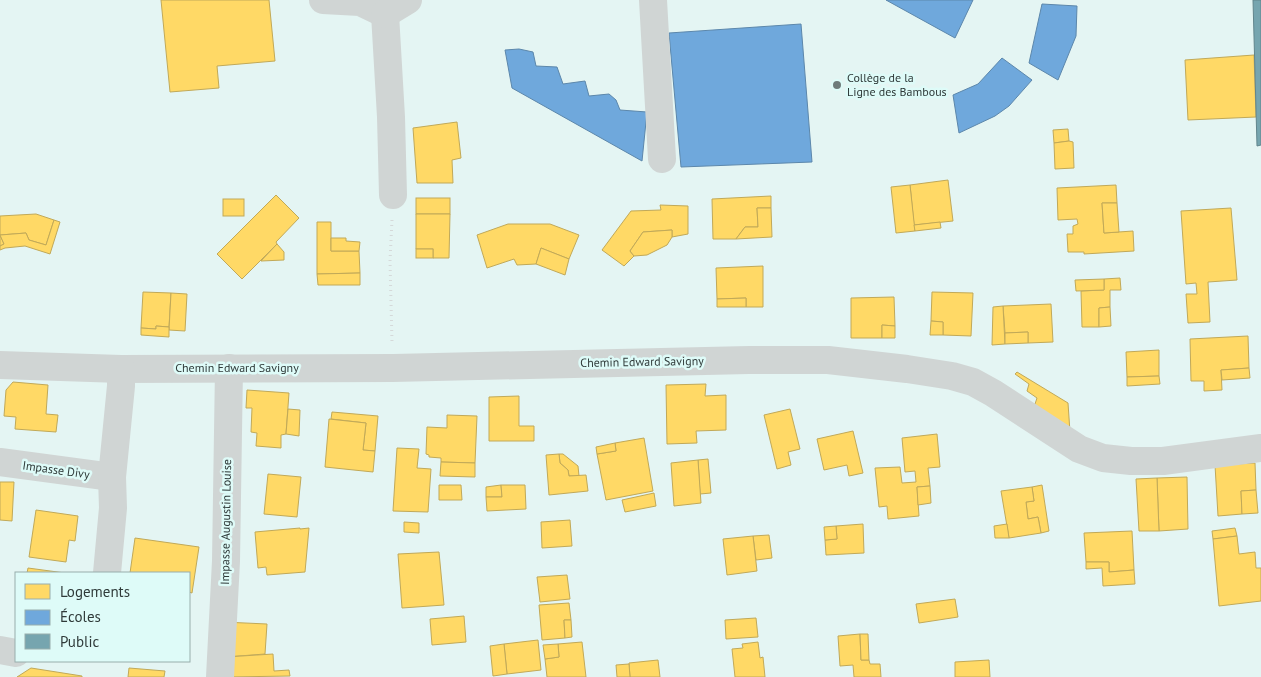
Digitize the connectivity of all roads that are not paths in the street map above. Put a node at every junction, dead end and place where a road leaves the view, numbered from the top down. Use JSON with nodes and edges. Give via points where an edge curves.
{"nodes":[{"id":1,"x":323,"y":0,"type":"edge"},
{"id":2,"x":408,"y":0,"type":"edge"},
{"id":3,"x":653,"y":0,"type":"edge"},
{"id":4,"x":385,"y":14,"type":"junction"},
{"id":5,"x":662,"y":158,"type":"dead end"},
{"id":6,"x":393,"y":195,"type":"road end"},
{"id":7,"x":0,"y":365,"type":"edge"},
{"id":8,"x":229,"y":368,"type":"junction"},
{"id":9,"x":120,"y":370,"type":"junction"},
{"id":10,"x":1261,"y":448,"type":"edge"},
{"id":11,"x":0,"y":462,"type":"edge"},
{"id":12,"x":112,"y":477,"type":"junction"},
{"id":13,"x":107,"y":572,"type":"edge"},
{"id":14,"x":0,"y":650,"type":"edge"},
{"id":15,"x":15,"y":653,"type":"edge"},
{"id":16,"x":220,"y":677,"type":"edge"}],
"edges":[{"from":1,"to":4,"type":"street","via":[[360,2]]},
{"from":2,"to":4,"type":"street"},
{"from":3,"to":5,"type":"street"},
{"from":4,"to":6,"type":"street"},
{"from":7,"to":9,"type":"street","name":"Chemin Edward Savigny"},
{"from":8,"to":9,"type":"street","name":"Chemin Edward Savigny"},
{"from":8,"to":10,"type":"street","name":"Chemin Edward Savigny","via":[[828,360],[907,369],[973,382],[1079,449],[1103,458],[1163,461]]},
{"from":8,"to":16,"type":"street","name":"Impasse Augustin Louise","via":[[226,561]]},
{"from":9,"to":12,"type":"street"},
{"from":11,"to":12,"type":"street","name":"Impasse Divy"},
{"from":12,"to":13,"type":"street","via":[[113,508]]},
{"from":14,"to":15,"type":"street"}]}
